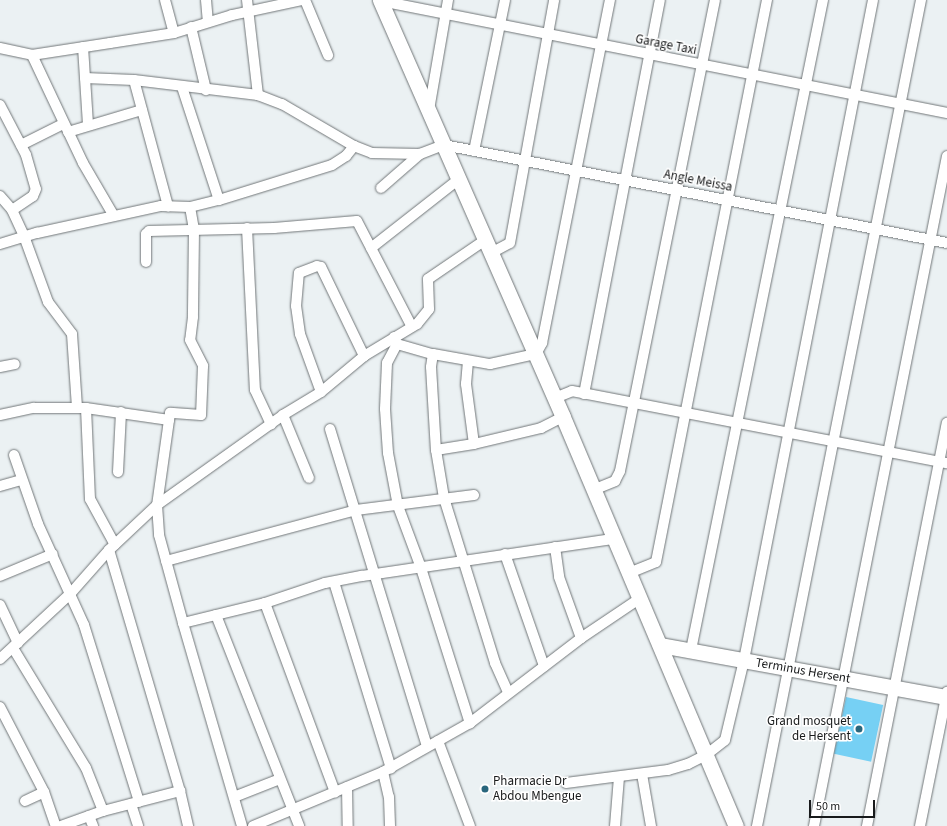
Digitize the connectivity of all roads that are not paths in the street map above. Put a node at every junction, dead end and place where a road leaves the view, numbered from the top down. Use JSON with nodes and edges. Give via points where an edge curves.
{"nodes":[{"id":1,"x":165,"y":0,"type":"edge"},
{"id":2,"x":206,"y":0,"type":"edge"},
{"id":3,"x":247,"y":0,"type":"edge"},
{"id":4,"x":303,"y":0,"type":"edge"},
{"id":5,"x":424,"y":0,"type":"edge"},
{"id":6,"x":448,"y":0,"type":"edge"},
{"id":7,"x":505,"y":0,"type":"edge"},
{"id":8,"x":554,"y":0,"type":"edge"},
{"id":9,"x":610,"y":0,"type":"edge"},
{"id":10,"x":660,"y":0,"type":"edge"},
{"id":11,"x":715,"y":0,"type":"edge"},
{"id":12,"x":767,"y":0,"type":"edge"},
{"id":13,"x":823,"y":0,"type":"edge"},
{"id":14,"x":873,"y":0,"type":"edge"},
{"id":15,"x":921,"y":0,"type":"edge"},
{"id":16,"x":381,"y":1,"type":"edge"},
{"id":17,"x":424,"y":10,"type":"junction"},
{"id":18,"x":248,"y":12,"type":"junction"},
{"id":19,"x":445,"y":15,"type":"junction"},
{"id":20,"x":208,"y":22,"type":"junction"},
{"id":21,"x":500,"y":26,"type":"junction"},
{"id":22,"x":191,"y":27,"type":"junction"},
{"id":23,"x":174,"y":33,"type":"junction"},
{"id":24,"x":548,"y":36,"type":"junction"},
{"id":25,"x":602,"y":46,"type":"junction"},
{"id":26,"x":83,"y":47,"type":"junction"},
{"id":27,"x":0,"y":48,"type":"edge"},
{"id":28,"x":328,"y":54,"type":"dead end"},
{"id":29,"x":32,"y":55,"type":"junction"},
{"id":30,"x":650,"y":55,"type":"junction"},
{"id":31,"x":701,"y":65,"type":"junction"},
{"id":32,"x":752,"y":75,"type":"junction"},
{"id":33,"x":85,"y":78,"type":"junction"},
{"id":34,"x":134,"y":80,"type":"junction"},
{"id":35,"x":806,"y":85,"type":"junction"},
{"id":36,"x":182,"y":87,"type":"junction"},
{"id":37,"x":206,"y":90,"type":"junction"},
{"id":38,"x":258,"y":95,"type":"junction"},
{"id":39,"x":855,"y":95,"type":"junction"},
{"id":40,"x":900,"y":104,"type":"junction"},
{"id":41,"x":0,"y":105,"type":"edge"},
{"id":42,"x":142,"y":110,"type":"junction"},
{"id":43,"x":429,"y":111,"type":"junction"},
{"id":44,"x":947,"y":113,"type":"edge"},
{"id":45,"x":88,"y":125,"type":"junction"},
{"id":46,"x":65,"y":128,"type":"junction"},
{"id":47,"x":21,"y":145,"type":"junction"},
{"id":48,"x":444,"y":145,"type":"junction"},
{"id":49,"x":354,"y":146,"type":"junction"},
{"id":50,"x":474,"y":151,"type":"junction"},
{"id":51,"x":420,"y":154,"type":"junction"},
{"id":52,"x":947,"y":156,"type":"edge"},
{"id":53,"x":525,"y":161,"type":"junction"},
{"id":54,"x":577,"y":171,"type":"junction"},
{"id":55,"x":459,"y":179,"type":"junction"},
{"id":56,"x":625,"y":180,"type":"junction"},
{"id":57,"x":381,"y":188,"type":"dead end"},
{"id":58,"x":677,"y":191,"type":"junction"},
{"id":59,"x":0,"y":196,"type":"edge"},
{"id":60,"x":219,"y":200,"type":"junction"},
{"id":61,"x":727,"y":200,"type":"junction"},
{"id":62,"x":168,"y":206,"type":"junction"},
{"id":63,"x":190,"y":208,"type":"junction"},
{"id":64,"x":12,"y":210,"type":"junction"},
{"id":65,"x":780,"y":211,"type":"junction"},
{"id":66,"x":114,"y":216,"type":"junction"},
{"id":67,"x":830,"y":221,"type":"junction"},
{"id":68,"x":247,"y":228,"type":"junction"},
{"id":69,"x":194,"y":230,"type":"junction"},
{"id":70,"x":876,"y":230,"type":"junction"},
{"id":71,"x":24,"y":236,"type":"junction"},
{"id":72,"x":930,"y":240,"type":"junction"},
{"id":73,"x":0,"y":244,"type":"edge"},
{"id":74,"x":947,"y":244,"type":"edge"},
{"id":75,"x":488,"y":246,"type":"junction"},
{"id":76,"x":371,"y":248,"type":"junction"},
{"id":77,"x":146,"y":262,"type":"dead end"},
{"id":78,"x":412,"y":327,"type":"junction"},
{"id":79,"x":395,"y":341,"type":"junction"},
{"id":80,"x":433,"y":354,"type":"junction"},
{"id":81,"x":536,"y":354,"type":"junction"},
{"id":82,"x":364,"y":356,"type":"junction"},
{"id":83,"x":468,"y":362,"type":"junction"},
{"id":84,"x":15,"y":364,"type":"dead end"},
{"id":85,"x":0,"y":367,"type":"edge"},
{"id":86,"x":321,"y":392,"type":"junction"},
{"id":87,"x":584,"y":394,"type":"junction"},
{"id":88,"x":555,"y":398,"type":"junction"},
{"id":89,"x":633,"y":403,"type":"junction"},
{"id":90,"x":82,"y":408,"type":"junction"},
{"id":91,"x":121,"y":412,"type":"junction"},
{"id":92,"x":685,"y":413,"type":"junction"},
{"id":93,"x":0,"y":415,"type":"edge"},
{"id":94,"x":283,"y":415,"type":"junction"},
{"id":95,"x":563,"y":417,"type":"junction"},
{"id":96,"x":169,"y":420,"type":"junction"},
{"id":97,"x":737,"y":423,"type":"junction"},
{"id":98,"x":947,"y":423,"type":"edge"},
{"id":99,"x":271,"y":425,"type":"junction"},
{"id":100,"x":330,"y":429,"type":"dead end"},
{"id":101,"x":789,"y":433,"type":"junction"},
{"id":102,"x":833,"y":441,"type":"junction"},
{"id":103,"x":474,"y":444,"type":"junction"},
{"id":104,"x":436,"y":450,"type":"junction"},
{"id":105,"x":888,"y":452,"type":"junction"},
{"id":106,"x":14,"y":455,"type":"dead end"},
{"id":107,"x":943,"y":462,"type":"edge"},
{"id":108,"x":118,"y":472,"type":"dead end"},
{"id":109,"x":309,"y":478,"type":"dead end"},
{"id":110,"x":21,"y":480,"type":"junction"},
{"id":111,"x":0,"y":486,"type":"edge"},
{"id":112,"x":594,"y":490,"type":"junction"},
{"id":113,"x":474,"y":495,"type":"dead end"},
{"id":114,"x":444,"y":498,"type":"junction"},
{"id":115,"x":157,"y":505,"type":"junction"},
{"id":116,"x":398,"y":506,"type":"junction"},
{"id":117,"x":356,"y":510,"type":"junction"},
{"id":118,"x":614,"y":539,"type":"junction"},
{"id":119,"x":112,"y":547,"type":"junction"},
{"id":120,"x":555,"y":547,"type":"junction"},
{"id":121,"x":53,"y":554,"type":"junction"},
{"id":122,"x":505,"y":554,"type":"junction"},
{"id":123,"x":464,"y":559,"type":"junction"},
{"id":124,"x":166,"y":561,"type":"junction"},
{"id":125,"x":421,"y":568,"type":"junction"},
{"id":126,"x":375,"y":574,"type":"junction"},
{"id":127,"x":629,"y":574,"type":"junction"},
{"id":128,"x":0,"y":576,"type":"edge"},
{"id":129,"x":334,"y":582,"type":"junction"},
{"id":130,"x":70,"y":593,"type":"junction"},
{"id":131,"x":639,"y":599,"type":"junction"},
{"id":132,"x":265,"y":603,"type":"junction"},
{"id":133,"x":0,"y":605,"type":"edge"},
{"id":134,"x":216,"y":616,"type":"junction"},
{"id":135,"x":183,"y":623,"type":"junction"},
{"id":136,"x":581,"y":638,"type":"junction"},
{"id":137,"x":660,"y":644,"type":"junction"},
{"id":138,"x":16,"y":645,"type":"junction"},
{"id":139,"x":691,"y":650,"type":"junction"},
{"id":140,"x":0,"y":659,"type":"edge"},
{"id":141,"x":744,"y":660,"type":"junction"},
{"id":142,"x":544,"y":666,"type":"junction"},
{"id":143,"x":788,"y":668,"type":"junction"},
{"id":144,"x":843,"y":678,"type":"junction"},
{"id":145,"x":895,"y":687,"type":"junction"},
{"id":146,"x":508,"y":692,"type":"junction"},
{"id":147,"x":947,"y":694,"type":"edge"},
{"id":148,"x":0,"y":707,"type":"edge"},
{"id":149,"x":470,"y":723,"type":"junction"},
{"id":150,"x":438,"y":741,"type":"junction"},
{"id":151,"x":427,"y":748,"type":"junction"},
{"id":152,"x":706,"y":755,"type":"junction"},
{"id":153,"x":387,"y":770,"type":"junction"},
{"id":154,"x":642,"y":774,"type":"junction"},
{"id":155,"x":619,"y":776,"type":"junction"},
{"id":156,"x":280,"y":778,"type":"junction"},
{"id":157,"x":566,"y":783,"type":"dead end"},
{"id":158,"x":347,"y":787,"type":"junction"},
{"id":159,"x":180,"y":791,"type":"junction"},
{"id":160,"x":44,"y":792,"type":"junction"},
{"id":161,"x":335,"y":792,"type":"junction"},
{"id":162,"x":234,"y":797,"type":"junction"},
{"id":163,"x":25,"y":800,"type":"dead end"},
{"id":164,"x":135,"y":803,"type":"junction"},
{"id":165,"x":293,"y":809,"type":"junction"},
{"id":166,"x":103,"y":811,"type":"junction"},
{"id":167,"x":89,"y":816,"type":"junction"},
{"id":168,"x":264,"y":824,"type":"edge"},
{"id":169,"x":56,"y":826,"type":"edge"},
{"id":170,"x":61,"y":826,"type":"edge"},
{"id":171,"x":93,"y":826,"type":"edge"},
{"id":172,"x":138,"y":826,"type":"edge"},
{"id":173,"x":188,"y":826,"type":"edge"},
{"id":174,"x":242,"y":826,"type":"edge"},
{"id":175,"x":253,"y":826,"type":"edge"},
{"id":176,"x":299,"y":826,"type":"edge"},
{"id":177,"x":348,"y":826,"type":"edge"},
{"id":178,"x":390,"y":826,"type":"edge"},
{"id":179,"x":470,"y":826,"type":"edge"},
{"id":180,"x":615,"y":826,"type":"edge"},
{"id":181,"x":651,"y":826,"type":"edge"},
{"id":182,"x":736,"y":826,"type":"edge"},
{"id":183,"x":757,"y":826,"type":"edge"},
{"id":184,"x":814,"y":826,"type":"edge"},
{"id":185,"x":867,"y":826,"type":"edge"},
{"id":186,"x":920,"y":826,"type":"edge"}],
"edges":[{"from":1,"to":23,"type":"street"},
{"from":2,"to":20,"type":"street"},
{"from":3,"to":18,"type":"street"},
{"from":4,"to":18,"type":"street"},
{"from":4,"to":28,"type":"street"},
{"from":5,"to":17,"type":"street"},
{"from":6,"to":19,"type":"street"},
{"from":7,"to":21,"type":"street"},
{"from":8,"to":24,"type":"street"},
{"from":9,"to":25,"type":"street"},
{"from":10,"to":30,"type":"street"},
{"from":11,"to":31,"type":"street"},
{"from":12,"to":32,"type":"street"},
{"from":13,"to":35,"type":"street"},
{"from":14,"to":39,"type":"street"},
{"from":15,"to":40,"type":"street"},
{"from":16,"to":17,"type":"street","name":"Garage Taxi"},
{"from":16,"to":43,"type":"street"},
{"from":17,"to":19,"type":"street","name":"Garage Taxi"},
{"from":18,"to":20,"type":"street"},
{"from":18,"to":38,"type":"street"},
{"from":19,"to":21,"type":"street","name":"Garage Taxi"},
{"from":19,"to":43,"type":"street"},
{"from":20,"to":22,"type":"street"},
{"from":21,"to":24,"type":"street","name":"Garage Taxi"},
{"from":21,"to":50,"type":"street"},
{"from":22,"to":23,"type":"street"},
{"from":22,"to":37,"type":"street"},
{"from":23,"to":26,"type":"street"},
{"from":24,"to":25,"type":"street","name":"Garage Taxi"},
{"from":24,"to":53,"type":"street"},
{"from":25,"to":30,"type":"street","name":"Garage Taxi"},
{"from":25,"to":54,"type":"street"},
{"from":26,"to":29,"type":"street"},
{"from":26,"to":33,"type":"street"},
{"from":27,"to":29,"type":"street"},
{"from":29,"to":46,"type":"street"},
{"from":30,"to":31,"type":"street","name":"Garage Taxi"},
{"from":30,"to":56,"type":"street"},
{"from":31,"to":32,"type":"street","name":"Garage Taxi"},
{"from":31,"to":58,"type":"street"},
{"from":32,"to":35,"type":"street","name":"Garage Taxi"},
{"from":32,"to":61,"type":"street"},
{"from":33,"to":34,"type":"street"},
{"from":33,"to":45,"type":"street"},
{"from":34,"to":36,"type":"street"},
{"from":34,"to":42,"type":"street"},
{"from":35,"to":39,"type":"street","name":"Garage Taxi"},
{"from":35,"to":65,"type":"street"},
{"from":36,"to":37,"type":"street"},
{"from":36,"to":60,"type":"street"},
{"from":37,"to":38,"type":"street"},
{"from":38,"to":49,"type":"street","via":[[282,104]]},
{"from":39,"to":40,"type":"street","name":"Garage Taxi"},
{"from":39,"to":67,"type":"street"},
{"from":40,"to":44,"type":"street","name":"Garage Taxi"},
{"from":40,"to":70,"type":"street"},
{"from":41,"to":47,"type":"street"},
{"from":42,"to":45,"type":"street"},
{"from":42,"to":62,"type":"street"},
{"from":43,"to":48,"type":"street"},
{"from":45,"to":46,"type":"street"},
{"from":46,"to":47,"type":"street"},
{"from":46,"to":66,"type":"street"},
{"from":47,"to":64,"type":"street","via":[[36,189],[33,196]]},
{"from":48,"to":50,"type":"street","name":"Angle Meissa"},
{"from":48,"to":51,"type":"street"},
{"from":48,"to":55,"type":"street"},
{"from":49,"to":51,"type":"street","via":[[379,155]]},
{"from":49,"to":60,"type":"street","via":[[346,156],[332,165]]},
{"from":50,"to":53,"type":"street","name":"Angle Meissa"},
{"from":51,"to":57,"type":"street"},
{"from":52,"to":72,"type":"street"},
{"from":53,"to":54,"type":"street","name":"Angle Meissa"},
{"from":53,"to":75,"type":"street","via":[[510,243]]},
{"from":54,"to":56,"type":"street","name":"Angle Meissa"},
{"from":54,"to":81,"type":"street","via":[[542,343]]},
{"from":55,"to":75,"type":"street"},
{"from":55,"to":76,"type":"street"},
{"from":56,"to":58,"type":"street","name":"Angle Meissa"},
{"from":56,"to":87,"type":"street"},
{"from":58,"to":61,"type":"street","name":"Angle Meissa"},
{"from":58,"to":89,"type":"street"},
{"from":59,"to":64,"type":"street"},
{"from":60,"to":63,"type":"street"},
{"from":61,"to":65,"type":"street","name":"Angle Meissa"},
{"from":61,"to":92,"type":"street"},
{"from":62,"to":63,"type":"street"},
{"from":62,"to":66,"type":"street"},
{"from":63,"to":69,"type":"street"},
{"from":64,"to":71,"type":"street"},
{"from":65,"to":67,"type":"street","name":"Angle Meissa"},
{"from":65,"to":97,"type":"street"},
{"from":66,"to":71,"type":"street"},
{"from":67,"to":70,"type":"street","name":"Angle Meissa"},
{"from":67,"to":101,"type":"street"},
{"from":68,"to":69,"type":"street"},
{"from":68,"to":76,"type":"street","via":[[357,221]]},
{"from":68,"to":99,"type":"street","via":[[255,390]]},
{"from":69,"to":77,"type":"street","via":[[149,231],[146,234]]},
{"from":69,"to":96,"type":"street","via":[[193,317],[190,340],[203,366],[201,415],[196,417],[173,412],[170,413]]},
{"from":70,"to":72,"type":"street","name":"Angle Meissa"},
{"from":70,"to":102,"type":"street"},
{"from":71,"to":73,"type":"street"},
{"from":71,"to":90,"type":"street","via":[[48,302],[72,334]]},
{"from":72,"to":74,"type":"street","name":"Angle Meissa"},
{"from":72,"to":105,"type":"street"},
{"from":75,"to":78,"type":"street","via":[[428,279],[429,309]]},
{"from":75,"to":81,"type":"street"},
{"from":76,"to":78,"type":"street"},
{"from":78,"to":79,"type":"street"},
{"from":79,"to":80,"type":"street"},
{"from":79,"to":82,"type":"street"},
{"from":79,"to":116,"type":"street","via":[[387,363],[385,409],[388,453]]},
{"from":80,"to":83,"type":"street"},
{"from":80,"to":104,"type":"street","via":[[431,367]]},
{"from":81,"to":83,"type":"street","via":[[490,364]]},
{"from":81,"to":88,"type":"street"},
{"from":82,"to":86,"type":"street"},
{"from":82,"to":86,"type":"street","via":[[323,268],[317,266],[298,273],[296,306],[300,334]]},
{"from":83,"to":103,"type":"street","via":[[466,384]]},
{"from":84,"to":85,"type":"street"},
{"from":86,"to":94,"type":"street"},
{"from":87,"to":88,"type":"street","via":[[572,391]]},
{"from":87,"to":89,"type":"street"},
{"from":88,"to":95,"type":"street"},
{"from":89,"to":92,"type":"street"},
{"from":89,"to":112,"type":"street","via":[[620,471],[615,481]]},
{"from":90,"to":91,"type":"street"},
{"from":90,"to":93,"type":"street","via":[[34,408]]},
{"from":90,"to":119,"type":"street","via":[[90,499]]},
{"from":91,"to":96,"type":"street"},
{"from":91,"to":108,"type":"street"},
{"from":92,"to":97,"type":"street"},
{"from":92,"to":127,"type":"street","via":[[656,562]]},
{"from":94,"to":99,"type":"street"},
{"from":94,"to":109,"type":"street"},
{"from":95,"to":103,"type":"street","via":[[541,428]]},
{"from":95,"to":112,"type":"street"},
{"from":96,"to":115,"type":"street"},
{"from":97,"to":101,"type":"street"},
{"from":97,"to":139,"type":"street"},
{"from":98,"to":107,"type":"street"},
{"from":99,"to":115,"type":"street"},
{"from":100,"to":117,"type":"street"},
{"from":101,"to":102,"type":"street"},
{"from":101,"to":141,"type":"street"},
{"from":102,"to":105,"type":"street"},
{"from":102,"to":143,"type":"street"},
{"from":103,"to":104,"type":"street"},
{"from":104,"to":114,"type":"street"},
{"from":105,"to":107,"type":"street"},
{"from":105,"to":144,"type":"street"},
{"from":106,"to":110,"type":"street"},
{"from":107,"to":145,"type":"street"},
{"from":110,"to":111,"type":"street"},
{"from":110,"to":121,"type":"street"},
{"from":112,"to":118,"type":"street"},
{"from":113,"to":114,"type":"street"},
{"from":114,"to":116,"type":"street"},
{"from":114,"to":123,"type":"street"},
{"from":115,"to":119,"type":"street"},
{"from":115,"to":124,"type":"street"},
{"from":116,"to":117,"type":"street"},
{"from":116,"to":125,"type":"street"},
{"from":117,"to":124,"type":"street"},
{"from":117,"to":126,"type":"street"},
{"from":118,"to":120,"type":"street"},
{"from":118,"to":127,"type":"street"},
{"from":119,"to":130,"type":"street"},
{"from":119,"to":159,"type":"street"},
{"from":120,"to":122,"type":"street"},
{"from":120,"to":136,"type":"street","via":[[559,577]]},
{"from":121,"to":128,"type":"street"},
{"from":121,"to":130,"type":"street"},
{"from":122,"to":123,"type":"street"},
{"from":122,"to":142,"type":"street"},
{"from":123,"to":125,"type":"street"},
{"from":123,"to":146,"type":"street","via":[[495,663]]},
{"from":124,"to":135,"type":"street"},
{"from":125,"to":126,"type":"street"},
{"from":125,"to":149,"type":"street"},
{"from":126,"to":129,"type":"street"},
{"from":126,"to":151,"type":"street"},
{"from":127,"to":131,"type":"street"},
{"from":129,"to":132,"type":"street"},
{"from":129,"to":153,"type":"street"},
{"from":130,"to":138,"type":"street"},
{"from":130,"to":164,"type":"street","via":[[84,625],[108,697]]},
{"from":131,"to":136,"type":"street"},
{"from":131,"to":137,"type":"street"},
{"from":132,"to":134,"type":"street"},
{"from":132,"to":161,"type":"street"},
{"from":133,"to":138,"type":"street"},
{"from":134,"to":135,"type":"street"},
{"from":134,"to":156,"type":"street"},
{"from":135,"to":162,"type":"street"},
{"from":136,"to":142,"type":"street"},
{"from":137,"to":139,"type":"street","name":"Terminus Hersent"},
{"from":137,"to":152,"type":"street"},
{"from":138,"to":140,"type":"street"},
{"from":138,"to":166,"type":"street","via":[[86,768]]},
{"from":139,"to":141,"type":"street","name":"Terminus Hersent"},
{"from":141,"to":143,"type":"street","name":"Terminus Hersent"},
{"from":141,"to":152,"type":"street","via":[[725,740]]},
{"from":142,"to":146,"type":"street"},
{"from":143,"to":144,"type":"street","name":"Terminus Hersent"},
{"from":143,"to":183,"type":"street"},
{"from":144,"to":145,"type":"street","name":"Terminus Hersent"},
{"from":144,"to":184,"type":"street"},
{"from":145,"to":147,"type":"street","name":"Terminus Hersent"},
{"from":145,"to":185,"type":"street"},
{"from":146,"to":149,"type":"street"},
{"from":147,"to":186,"type":"street"},
{"from":148,"to":160,"type":"street"},
{"from":149,"to":150,"type":"street"},
{"from":150,"to":151,"type":"street"},
{"from":150,"to":179,"type":"street"},
{"from":151,"to":153,"type":"street"},
{"from":152,"to":154,"type":"street","via":[[688,764]]},
{"from":152,"to":182,"type":"street"},
{"from":153,"to":158,"type":"street"},
{"from":153,"to":178,"type":"street"},
{"from":154,"to":155,"type":"street"},
{"from":154,"to":181,"type":"street"},
{"from":155,"to":157,"type":"street"},
{"from":155,"to":180,"type":"street"},
{"from":156,"to":162,"type":"street"},
{"from":156,"to":165,"type":"street"},
{"from":158,"to":161,"type":"street"},
{"from":158,"to":177,"type":"street"},
{"from":159,"to":164,"type":"street"},
{"from":159,"to":173,"type":"street"},
{"from":160,"to":163,"type":"street"},
{"from":160,"to":169,"type":"street"},
{"from":161,"to":165,"type":"street"},
{"from":162,"to":174,"type":"street"},
{"from":164,"to":166,"type":"street"},
{"from":164,"to":172,"type":"street"},
{"from":165,"to":168,"type":"street"},
{"from":165,"to":176,"type":"street"},
{"from":166,"to":167,"type":"street"},
{"from":167,"to":170,"type":"street"},
{"from":167,"to":171,"type":"street"},
{"from":168,"to":175,"type":"street"}]}
